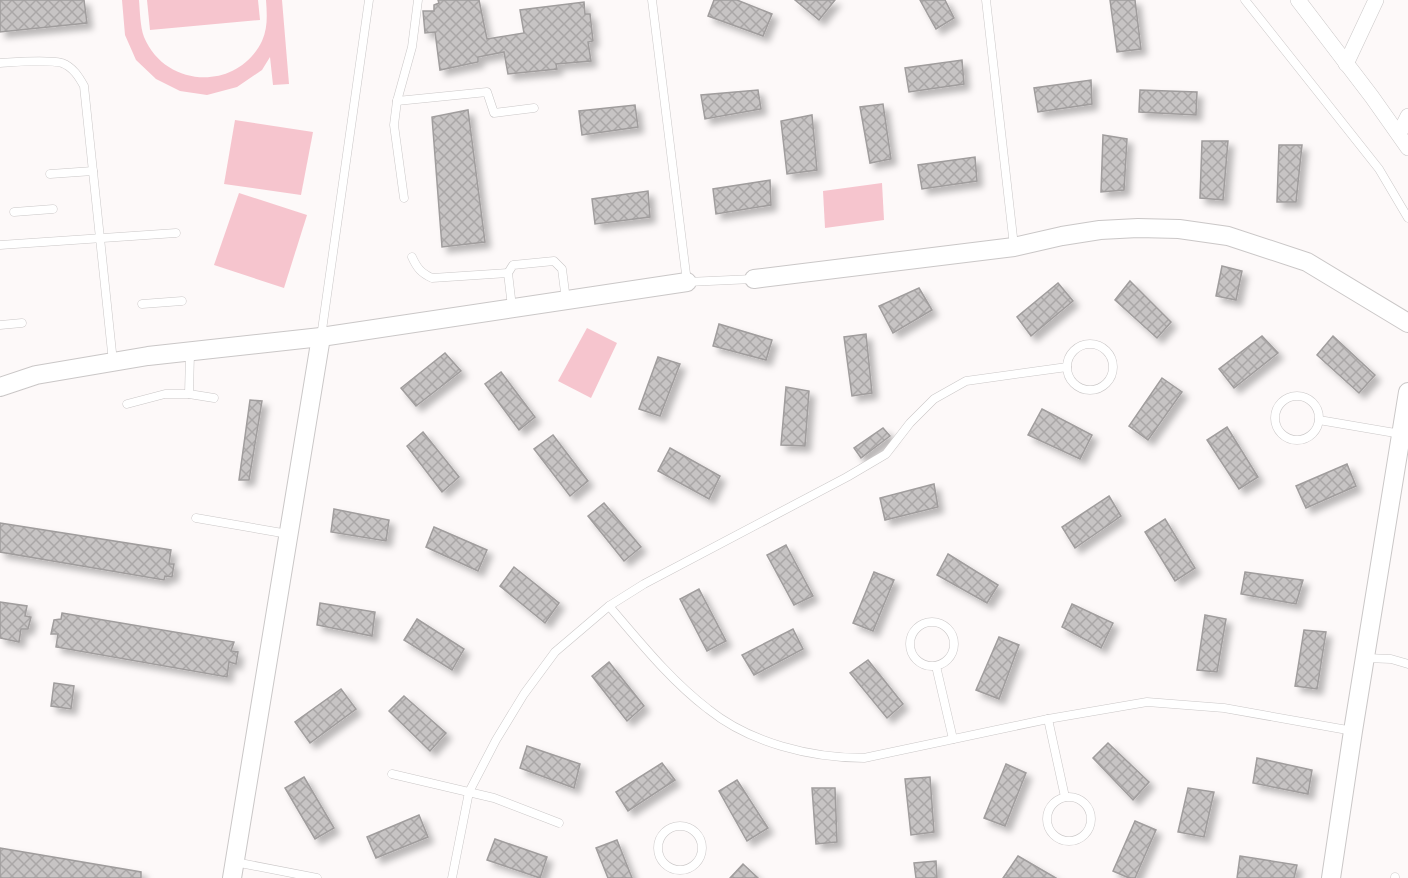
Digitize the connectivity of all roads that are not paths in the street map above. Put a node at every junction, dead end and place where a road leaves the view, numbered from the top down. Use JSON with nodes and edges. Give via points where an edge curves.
{"nodes":[{"id":1,"x":369,"y":0,"type":"edge"},
{"id":2,"x":418,"y":0,"type":"edge"},
{"id":3,"x":652,"y":0,"type":"edge"},
{"id":4,"x":986,"y":0,"type":"edge"},
{"id":5,"x":1245,"y":0,"type":"edge"},
{"id":6,"x":1298,"y":0,"type":"edge"},
{"id":7,"x":1376,"y":0,"type":"edge"},
{"id":8,"x":0,"y":63,"type":"edge"},
{"id":9,"x":1346,"y":64,"type":"junction"},
{"id":10,"x":397,"y":101,"type":"junction"},
{"id":11,"x":534,"y":108,"type":"dead end"},
{"id":12,"x":1408,"y":116,"type":"edge"},
{"id":13,"x":1399,"y":134,"type":"junction"},
{"id":14,"x":1408,"y":148,"type":"edge"},
{"id":15,"x":93,"y":171,"type":"junction"},
{"id":16,"x":50,"y":174,"type":"dead end"},
{"id":17,"x":404,"y":198,"type":"dead end"},
{"id":18,"x":53,"y":209,"type":"dead end"},
{"id":19,"x":14,"y":212,"type":"dead end"},
{"id":20,"x":1408,"y":218,"type":"edge"},
{"id":21,"x":176,"y":234,"type":"dead end"},
{"id":22,"x":100,"y":239,"type":"junction"},
{"id":23,"x":0,"y":245,"type":"edge"},
{"id":24,"x":1014,"y":247,"type":"junction"},
{"id":25,"x":412,"y":257,"type":"dead end"},
{"id":26,"x":508,"y":273,"type":"junction"},
{"id":27,"x":754,"y":279,"type":"joint"},
{"id":28,"x":687,"y":282,"type":"junction"},
{"id":29,"x":566,"y":300,"type":"junction"},
{"id":30,"x":182,"y":301,"type":"dead end"},
{"id":31,"x":142,"y":304,"type":"dead end"},
{"id":32,"x":512,"y":308,"type":"junction"},
{"id":33,"x":22,"y":323,"type":"dead end"},
{"id":34,"x":1408,"y":323,"type":"edge"},
{"id":35,"x":0,"y":325,"type":"edge"},
{"id":36,"x":321,"y":337,"type":"junction"},
{"id":37,"x":190,"y":351,"type":"junction"},
{"id":38,"x":113,"y":362,"type":"junction"},
{"id":39,"x":1067,"y":367,"type":"junction"},
{"id":40,"x":0,"y":387,"type":"edge"},
{"id":41,"x":1408,"y":392,"type":"edge"},
{"id":42,"x":189,"y":394,"type":"junction"},
{"id":43,"x":214,"y":398,"type":"dead end"},
{"id":44,"x":128,"y":404,"type":"dead end"},
{"id":45,"x":1319,"y":420,"type":"junction"},
{"id":46,"x":1401,"y":435,"type":"junction"},
{"id":47,"x":195,"y":518,"type":"dead end"},
{"id":48,"x":288,"y":534,"type":"junction"},
{"id":49,"x":609,"y":606,"type":"junction"},
{"id":50,"x":1365,"y":658,"type":"junction"},
{"id":51,"x":1408,"y":664,"type":"edge"},
{"id":52,"x":936,"y":666,"type":"junction"},
{"id":53,"x":1048,"y":719,"type":"junction"},
{"id":54,"x":1353,"y":731,"type":"junction"},
{"id":55,"x":953,"y":739,"type":"junction"},
{"id":56,"x":392,"y":774,"type":"dead end"},
{"id":57,"x":469,"y":792,"type":"junction"},
{"id":58,"x":1065,"y":797,"type":"junction"},
{"id":59,"x":559,"y":823,"type":"dead end"},
{"id":60,"x":233,"y":870,"type":"edge"},
{"id":61,"x":675,"y":874,"type":"edge"},
{"id":62,"x":317,"y":878,"type":"edge"},
{"id":63,"x":452,"y":878,"type":"edge"},
{"id":64,"x":1331,"y":878,"type":"edge"}],
"edges":[{"from":1,"to":36,"type":"lane"},
{"from":2,"to":10,"type":"lane","via":[[412,47]]},
{"from":3,"to":28,"type":"lane"},
{"from":4,"to":24,"type":"lane"},
{"from":5,"to":20,"type":"lane","via":[[1379,168]]},
{"from":6,"to":9,"type":"street"},
{"from":7,"to":9,"type":"street"},
{"from":8,"to":15,"type":"lane","via":[[62,63],[79,75],[84,86]]},
{"from":9,"to":13,"type":"street"},
{"from":10,"to":11,"type":"lane","via":[[488,93],[494,114]]},
{"from":10,"to":17,"type":"lane","via":[[394,125]]},
{"from":12,"to":13,"type":"street"},
{"from":13,"to":14,"type":"street"},
{"from":15,"to":16,"type":"lane"},
{"from":15,"to":22,"type":"lane"},
{"from":18,"to":19,"type":"lane"},
{"from":21,"to":22,"type":"lane"},
{"from":22,"to":23,"type":"lane"},
{"from":22,"to":38,"type":"lane"},
{"from":24,"to":27,"type":"street"},
{"from":24,"to":34,"type":"street","via":[[1100,230],[1179,229],[1228,236],[1307,262]]},
{"from":25,"to":26,"type":"lane","via":[[416,267],[432,278]]},
{"from":26,"to":29,"type":"lane","via":[[513,265],[554,261],[562,269]]},
{"from":26,"to":32,"type":"lane"},
{"from":27,"to":28,"type":"lane"},
{"from":28,"to":29,"type":"street"},
{"from":29,"to":32,"type":"street"},
{"from":30,"to":31,"type":"lane"},
{"from":32,"to":36,"type":"street"},
{"from":33,"to":35,"type":"lane"},
{"from":36,"to":37,"type":"street"},
{"from":36,"to":48,"type":"street"},
{"from":37,"to":38,"type":"street"},
{"from":37,"to":42,"type":"lane"},
{"from":38,"to":40,"type":"street","via":[[36,375]]},
{"from":39,"to":39,"type":"lane","via":[[1070,379],[1087,390],[1105,385],[1113,371],[1107,352],[1090,344],[1073,351]]},
{"from":39,"to":49,"type":"lane","via":[[966,381],[934,399],[886,454]]},
{"from":41,"to":46,"type":"street"},
{"from":42,"to":43,"type":"lane"},
{"from":42,"to":44,"type":"lane","via":[[165,394]]},
{"from":45,"to":45,"type":"lane","via":[[1316,431],[1307,438],[1292,440],[1278,430],[1275,412],[1287,398],[1304,397],[1313,403]]},
{"from":45,"to":46,"type":"lane"},
{"from":46,"to":50,"type":"street"},
{"from":47,"to":48,"type":"lane"},
{"from":48,"to":60,"type":"street"},
{"from":49,"to":55,"type":"lane","via":[[689,694],[725,722],[749,734],[843,758],[864,758]]},
{"from":49,"to":57,"type":"lane","via":[[555,652],[524,694]]},
{"from":50,"to":51,"type":"lane"},
{"from":50,"to":54,"type":"street"},
{"from":52,"to":52,"type":"lane","via":[[950,658],[954,638],[942,623],[924,622],[911,635],[911,652],[923,665]]},
{"from":52,"to":55,"type":"lane"},
{"from":53,"to":54,"type":"lane","via":[[1147,702],[1224,708]]},
{"from":53,"to":55,"type":"lane"},
{"from":53,"to":58,"type":"lane"},
{"from":54,"to":64,"type":"street"},
{"from":56,"to":57,"type":"lane"},
{"from":57,"to":59,"type":"lane"},
{"from":57,"to":63,"type":"lane"},
{"from":58,"to":58,"type":"lane","via":[[1050,808],[1047,825],[1058,838],[1067,841],[1085,834],[1091,818],[1083,802]]},
{"from":60,"to":62,"type":"lane"},
{"from":61,"to":61,"type":"lane","via":[[693,867],[702,854],[700,837],[682,826],[671,828],[659,841],[660,858]]}]}
